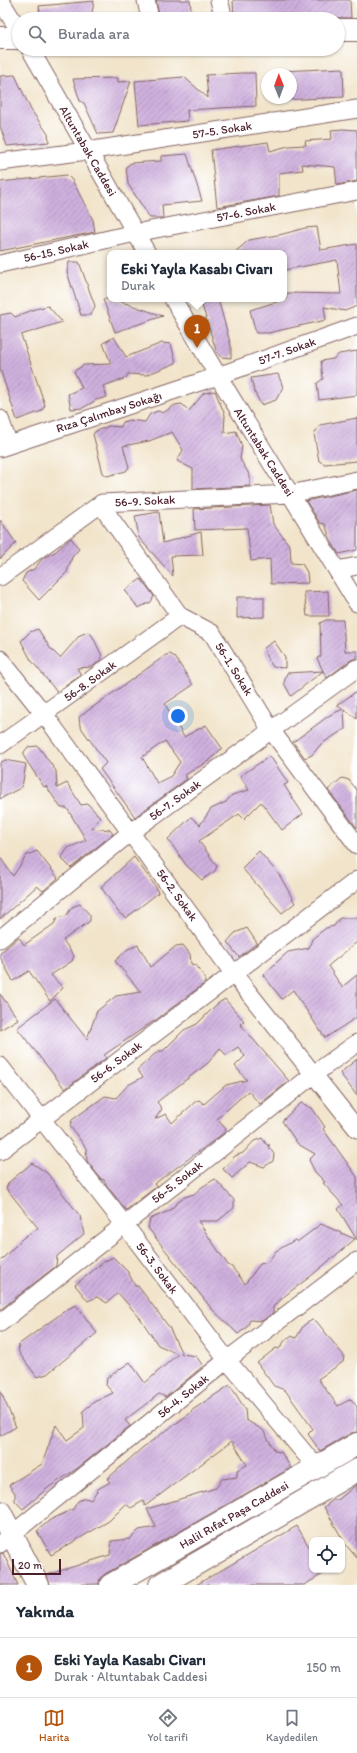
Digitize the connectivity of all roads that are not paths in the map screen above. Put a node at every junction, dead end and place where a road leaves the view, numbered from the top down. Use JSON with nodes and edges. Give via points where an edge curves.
{"nodes":[{"id":1,"x":0,"y":0,"type":"edge"},
{"id":2,"x":146,"y":0,"type":"edge"},
{"id":3,"x":219,"y":0,"type":"edge"},
{"id":4,"x":149,"y":12,"type":"edge"},
{"id":5,"x":222,"y":12,"type":"edge"},
{"id":6,"x":12,"y":19,"type":"edge"},
{"id":7,"x":345,"y":30,"type":"edge"},
{"id":8,"x":357,"y":30,"type":"edge"},
{"id":9,"x":0,"y":38,"type":"edge"},
{"id":10,"x":12,"y":38,"type":"edge"},
{"id":11,"x":34,"y":56,"type":"edge"},
{"id":12,"x":357,"y":109,"type":"edge"},
{"id":13,"x":87,"y":151,"type":"junction"},
{"id":14,"x":0,"y":162,"type":"edge"},
{"id":15,"x":357,"y":191,"type":"edge"},
{"id":16,"x":135,"y":233,"type":"junction"},
{"id":17,"x":145,"y":250,"type":"edge"},
{"id":18,"x":0,"y":264,"type":"edge"},
{"id":19,"x":175,"y":302,"type":"edge"},
{"id":20,"x":357,"y":326,"type":"edge"},
{"id":21,"x":218,"y":376,"type":"junction"},
{"id":22,"x":0,"y":419,"type":"edge"},
{"id":23,"x":4,"y":446,"type":"edge"},
{"id":24,"x":357,"y":480,"type":"edge"},
{"id":25,"x":290,"y":494,"type":"junction"},
{"id":26,"x":101,"y":505,"type":"junction"},
{"id":27,"x":357,"y":566,"type":"edge"},
{"id":28,"x":337,"y":570,"type":"junction"},
{"id":29,"x":0,"y":577,"type":"edge"},
{"id":30,"x":357,"y":603,"type":"edge"},
{"id":31,"x":180,"y":616,"type":"junction"},
{"id":32,"x":0,"y":659,"type":"edge"},
{"id":33,"x":357,"y":668,"type":"edge"},
{"id":34,"x":44,"y":714,"type":"junction"},
{"id":35,"x":271,"y":730,"type":"junction"},
{"id":36,"x":0,"y":745,"type":"edge"},
{"id":37,"x":131,"y":832,"type":"junction"},
{"id":38,"x":357,"y":845,"type":"edge"},
{"id":39,"x":357,"y":880,"type":"edge"},
{"id":40,"x":0,"y":939,"type":"edge"},
{"id":41,"x":234,"y":973,"type":"junction"},
{"id":42,"x":357,"y":1042,"type":"edge"},
{"id":43,"x":0,"y":1066,"type":"edge"},
{"id":44,"x":314,"y":1074,"type":"junction"},
{"id":45,"x":40,"y":1119,"type":"junction"},
{"id":46,"x":357,"y":1129,"type":"edge"},
{"id":47,"x":0,"y":1151,"type":"edge"},
{"id":48,"x":124,"y":1224,"type":"junction"},
{"id":49,"x":357,"y":1260,"type":"edge"},
{"id":50,"x":0,"y":1323,"type":"edge"},
{"id":51,"x":227,"y":1360,"type":"junction"},
{"id":52,"x":357,"y":1444,"type":"edge"},
{"id":53,"x":317,"y":1468,"type":"junction"},
{"id":54,"x":357,"y":1470,"type":"edge"},
{"id":55,"x":0,"y":1512,"type":"edge"},
{"id":56,"x":6,"y":1540,"type":"edge"},
{"id":57,"x":38,"y":1585,"type":"edge"},
{"id":58,"x":111,"y":1585,"type":"edge"},
{"id":59,"x":160,"y":1585,"type":"edge"}],
"edges":[{"from":1,"to":6,"type":"street"},
{"from":2,"to":4,"type":"street"},
{"from":3,"to":5,"type":"street"},
{"from":7,"to":8,"type":"main road"},
{"from":9,"to":10,"type":"main road"},
{"from":11,"to":13,"type":"street","name":"Altuntabak Caddesi"},
{"from":12,"to":13,"type":"street","name":"57-5. Sokak"},
{"from":13,"to":14,"type":"street","name":"57-5. Sokak"},
{"from":13,"to":16,"type":"street","name":"Altuntabak Caddesi"},
{"from":15,"to":16,"type":"street","name":"57-6. Sokak"},
{"from":16,"to":17,"type":"street","name":"Altuntabak Caddesi"},
{"from":16,"to":18,"type":"street","name":"56-15. Sokak"},
{"from":19,"to":21,"type":"street","name":"Altuntabak Caddesi"},
{"from":20,"to":21,"type":"street","name":"57-7. Sokak"},
{"from":21,"to":23,"type":"street","name":"Rıza Çalımbay Sokağı"},
{"from":21,"to":25,"type":"street","name":"Altuntabak Caddesi"},
{"from":22,"to":23,"type":"street"},
{"from":24,"to":25,"type":"street","name":"56-9. Sokak"},
{"from":25,"to":26,"type":"street","name":"56-9. Sokak"},
{"from":25,"to":28,"type":"street","name":"Altuntabak Caddesi"},
{"from":26,"to":29,"type":"street","name":"56-9. Sokak"},
{"from":26,"to":31,"type":"street","name":"56-1. Sokak"},
{"from":27,"to":28,"type":"street"},
{"from":28,"to":30,"type":"street","name":"Altuntabak Caddesi"},
{"from":31,"to":34,"type":"street","name":"56-8. Sokak"},
{"from":31,"to":35,"type":"street","name":"56-1. Sokak","via":[[212,633]]},
{"from":32,"to":34,"type":"street","name":"56-2. Sokak"},
{"from":33,"to":35,"type":"street","name":"56-7. Sokak"},
{"from":34,"to":36,"type":"street","name":"56-8. Sokak"},
{"from":34,"to":37,"type":"street","name":"56-2. Sokak"},
{"from":35,"to":37,"type":"street","name":"56-7. Sokak"},
{"from":35,"to":38,"type":"street","name":"56-1. Sokak"},
{"from":37,"to":40,"type":"street","name":"56-7. Sokak"},
{"from":37,"to":41,"type":"street","name":"56-2. Sokak"},
{"from":39,"to":41,"type":"street","name":"56-6. Sokak"},
{"from":41,"to":44,"type":"street","name":"56-2. Sokak"},
{"from":41,"to":45,"type":"street","name":"56-6. Sokak"},
{"from":42,"to":44,"type":"street","name":"56-5. Sokak"},
{"from":43,"to":45,"type":"street","name":"56-3. Sokak"},
{"from":44,"to":46,"type":"street","name":"56-2. Sokak"},
{"from":44,"to":48,"type":"street","name":"56-5. Sokak"},
{"from":45,"to":47,"type":"street","name":"56-6. Sokak"},
{"from":45,"to":48,"type":"street","name":"56-3. Sokak"},
{"from":48,"to":50,"type":"street","name":"56-5. Sokak"},
{"from":48,"to":51,"type":"street","name":"56-3. Sokak"},
{"from":49,"to":51,"type":"street","name":"56-4. Sokak"},
{"from":51,"to":53,"type":"street","name":"56-3. Sokak"},
{"from":51,"to":56,"type":"street","name":"56-4. Sokak"},
{"from":52,"to":53,"type":"main road","name":"Halil Rıfat Paşa Caddesi"},
{"from":53,"to":58,"type":"main road","name":"Halil Rıfat Paşa Caddesi"},
{"from":54,"to":59,"type":"main road","name":"Halil Rıfat Paşa Caddesi"},
{"from":55,"to":56,"type":"main road"},
{"from":56,"to":57,"type":"main road"}]}
